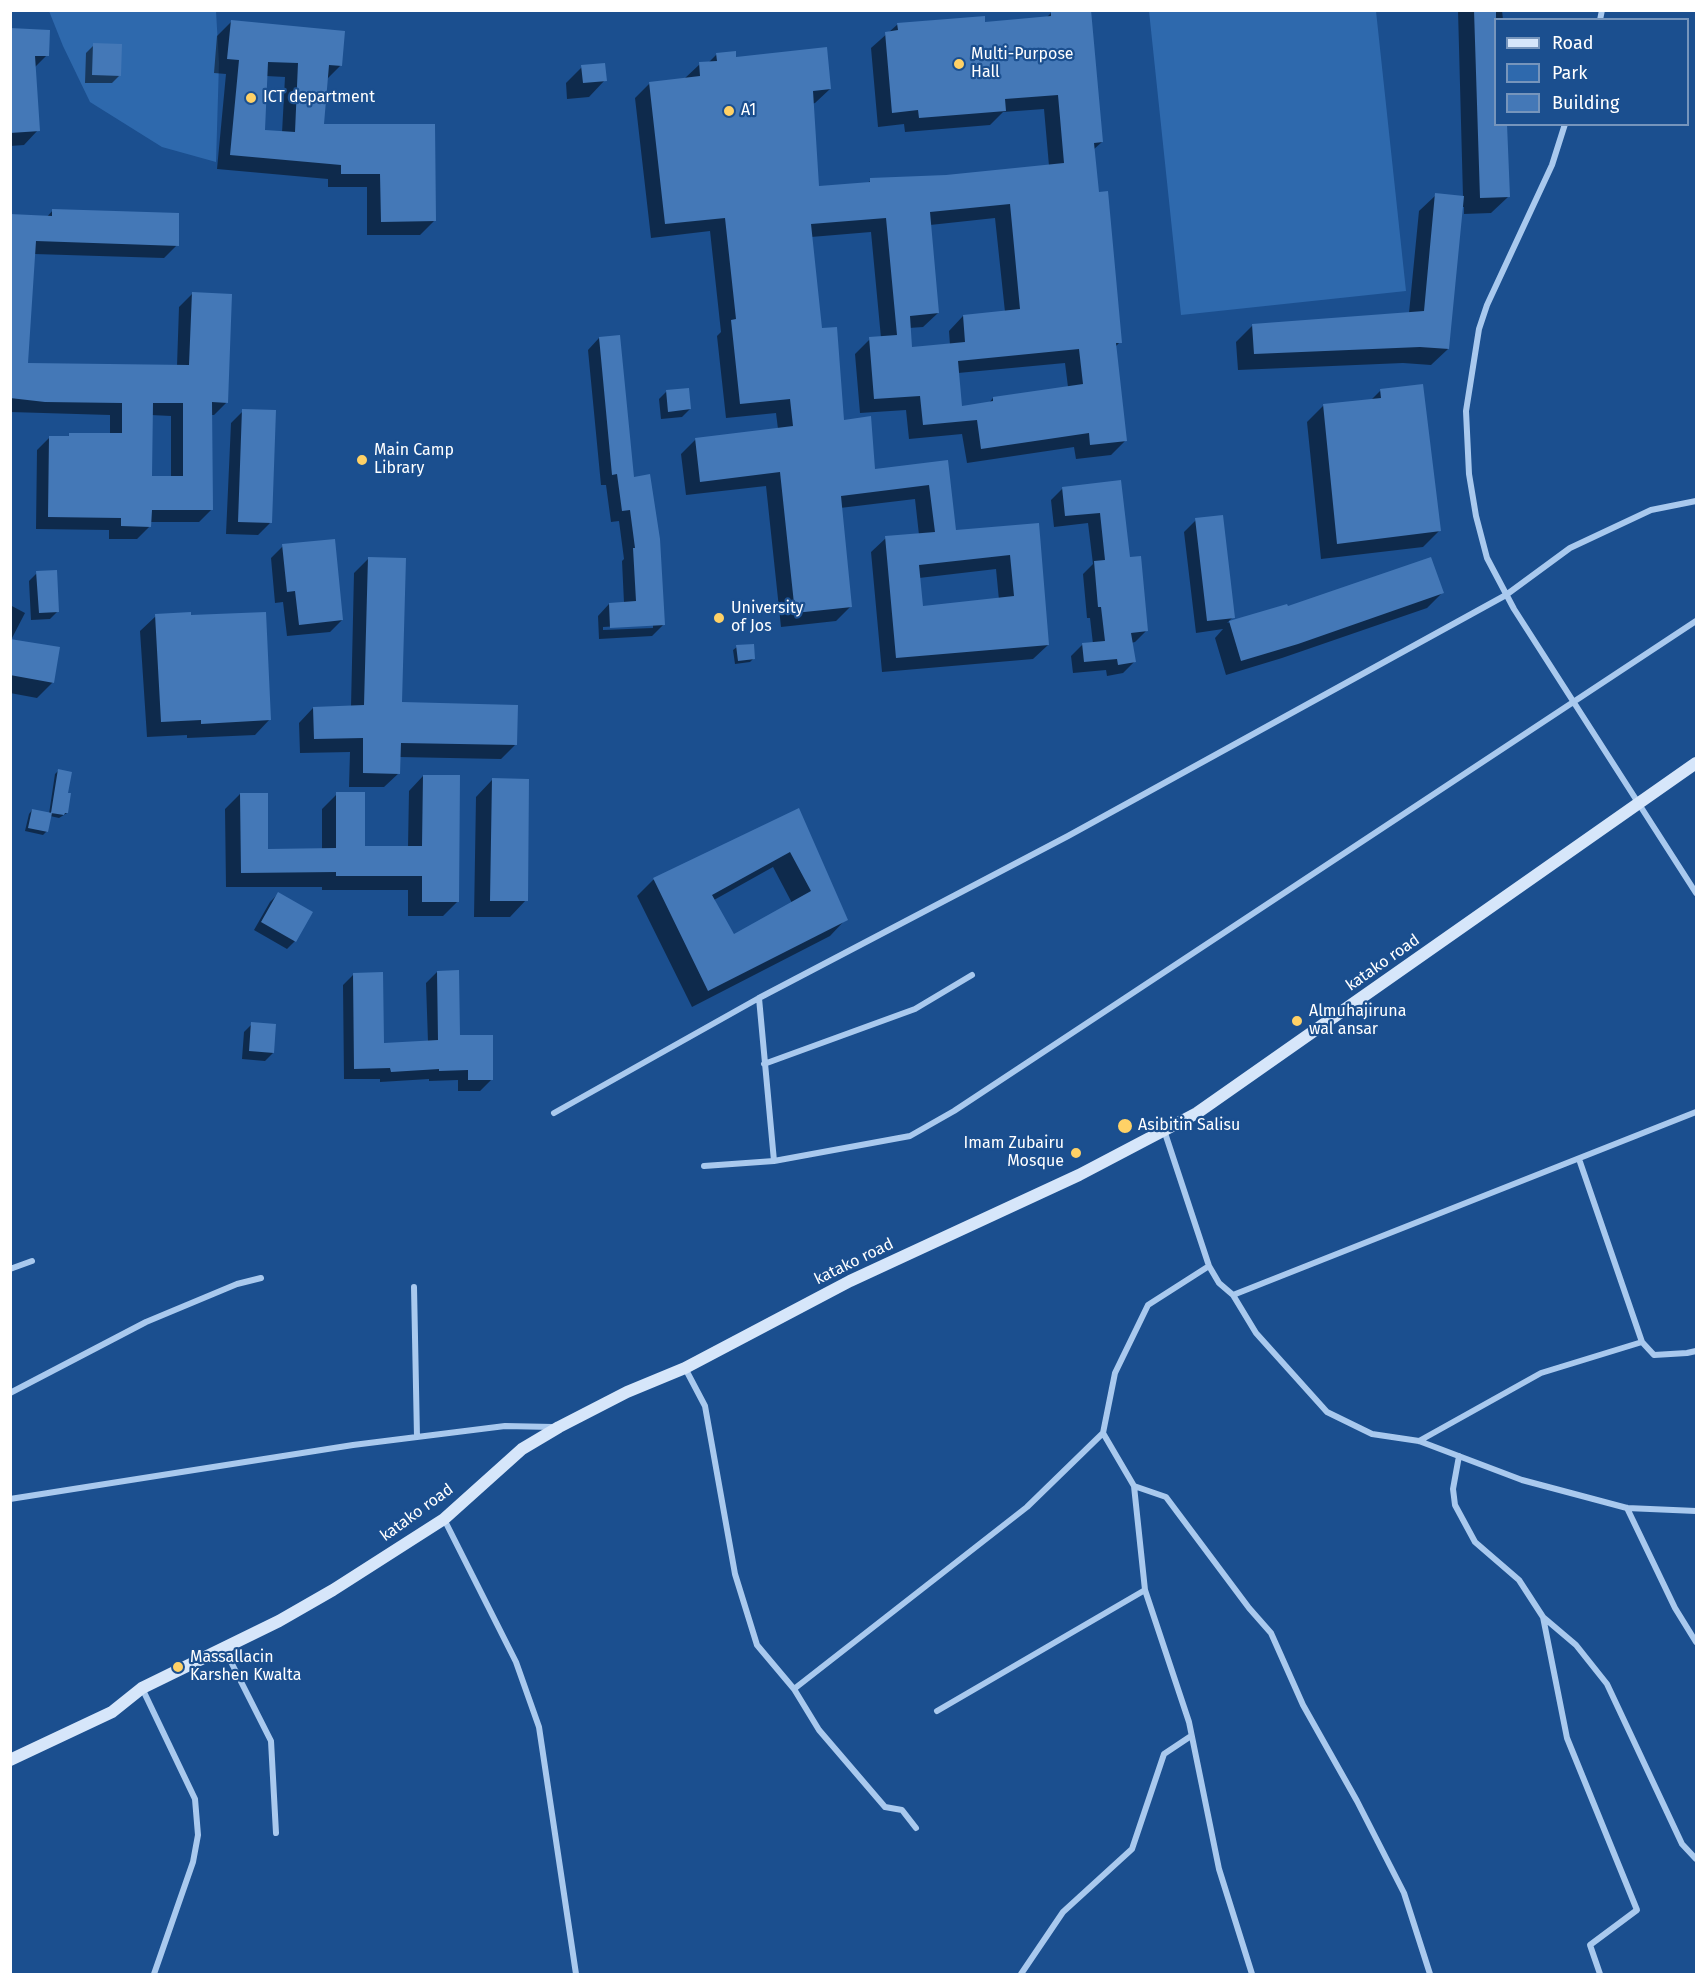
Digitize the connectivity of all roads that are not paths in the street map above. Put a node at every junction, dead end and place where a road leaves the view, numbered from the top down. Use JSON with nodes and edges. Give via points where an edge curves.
{"nodes":[{"id":1,"x":1564,"y":126,"type":"edge"},
{"id":2,"x":1696,"y":501,"type":"edge"},
{"id":3,"x":1506,"y":595,"type":"junction"},
{"id":4,"x":1696,"y":621,"type":"edge"},
{"id":5,"x":1574,"y":702,"type":"junction"},
{"id":6,"x":1696,"y":763,"type":"edge"},
{"id":7,"x":1640,"y":804,"type":"junction"},
{"id":8,"x":1696,"y":893,"type":"edge"},
{"id":9,"x":972,"y":975,"type":"dead end"},
{"id":10,"x":759,"y":998,"type":"junction"},
{"id":11,"x":764,"y":1064,"type":"junction"},
{"id":12,"x":554,"y":1113,"type":"dead end"},
{"id":13,"x":1696,"y":1113,"type":"edge"},
{"id":14,"x":1164,"y":1130,"type":"junction"},
{"id":15,"x":1579,"y":1159,"type":"junction"},
{"id":16,"x":774,"y":1161,"type":"junction"},
{"id":17,"x":704,"y":1166,"type":"dead end"},
{"id":18,"x":32,"y":1261,"type":"dead end"},
{"id":19,"x":1209,"y":1266,"type":"junction"},
{"id":20,"x":10,"y":1269,"type":"edge"},
{"id":21,"x":261,"y":1278,"type":"dead end"},
{"id":22,"x":414,"y":1287,"type":"dead end"},
{"id":23,"x":1233,"y":1294,"type":"junction"},
{"id":24,"x":1642,"y":1342,"type":"junction"},
{"id":25,"x":1696,"y":1350,"type":"edge"},
{"id":26,"x":685,"y":1368,"type":"junction"},
{"id":27,"x":10,"y":1393,"type":"edge"},
{"id":28,"x":559,"y":1427,"type":"junction"},
{"id":29,"x":1103,"y":1433,"type":"junction"},
{"id":30,"x":417,"y":1437,"type":"junction"},
{"id":31,"x":1419,"y":1441,"type":"junction"},
{"id":32,"x":1459,"y":1456,"type":"junction"},
{"id":33,"x":1134,"y":1486,"type":"junction"},
{"id":34,"x":10,"y":1499,"type":"edge"},
{"id":35,"x":1628,"y":1508,"type":"junction"},
{"id":36,"x":1696,"y":1511,"type":"edge"},
{"id":37,"x":444,"y":1519,"type":"junction"},
{"id":38,"x":1145,"y":1590,"type":"junction"},
{"id":39,"x":1542,"y":1617,"type":"junction"},
{"id":40,"x":1696,"y":1641,"type":"edge"},
{"id":41,"x":224,"y":1648,"type":"junction"},
{"id":42,"x":142,"y":1688,"type":"junction"},
{"id":43,"x":794,"y":1689,"type":"junction"},
{"id":44,"x":937,"y":1711,"type":"dead end"},
{"id":45,"x":1191,"y":1736,"type":"junction"},
{"id":46,"x":10,"y":1760,"type":"edge"},
{"id":47,"x":916,"y":1828,"type":"dead end"},
{"id":48,"x":276,"y":1833,"type":"dead end"},
{"id":49,"x":1696,"y":1859,"type":"edge"},
{"id":50,"x":154,"y":1974,"type":"edge"},
{"id":51,"x":576,"y":1974,"type":"edge"},
{"id":52,"x":1021,"y":1974,"type":"edge"},
{"id":53,"x":1252,"y":1974,"type":"edge"},
{"id":54,"x":1430,"y":1974,"type":"edge"},
{"id":55,"x":1600,"y":1974,"type":"edge"}],
"edges":[{"from":1,"to":3,"type":"street","via":[[1552,165],[1487,305],[1469,381],[1466,431],[1476,516],[1487,558]]},
{"from":2,"to":3,"type":"street","via":[[1651,510],[1570,548]]},
{"from":3,"to":5,"type":"street"},
{"from":3,"to":10,"type":"street","via":[[1068,836]]},
{"from":4,"to":5,"type":"street"},
{"from":5,"to":7,"type":"street"},
{"from":5,"to":16,"type":"street","via":[[937,1121],[910,1136]]},
{"from":6,"to":7,"type":"street","name":"katako road"},
{"from":7,"to":8,"type":"street"},
{"from":7,"to":14,"type":"street","name":"katako road","via":[[1197,1113]]},
{"from":9,"to":11,"type":"street","via":[[915,1009]]},
{"from":10,"to":11,"type":"street"},
{"from":10,"to":12,"type":"street"},
{"from":11,"to":16,"type":"street"},
{"from":13,"to":15,"type":"street"},
{"from":14,"to":19,"type":"street"},
{"from":14,"to":26,"type":"street","name":"katako road","via":[[850,1281]]},
{"from":15,"to":23,"type":"street"},
{"from":15,"to":24,"type":"street"},
{"from":16,"to":17,"type":"street"},
{"from":18,"to":20,"type":"street"},
{"from":19,"to":23,"type":"street","via":[[1219,1283]]},
{"from":19,"to":29,"type":"street","via":[[1148,1305],[1115,1373]]},
{"from":21,"to":27,"type":"street","via":[[237,1284],[146,1323]]},
{"from":22,"to":30,"type":"street"},
{"from":23,"to":31,"type":"street","via":[[1256,1333],[1327,1412],[1372,1434]]},
{"from":24,"to":25,"type":"street","via":[[1654,1354]]},
{"from":24,"to":31,"type":"street","via":[[1541,1373]]},
{"from":26,"to":28,"type":"street","name":"katako road"},
{"from":26,"to":43,"type":"street","via":[[705,1406],[735,1574],[757,1645]]},
{"from":28,"to":30,"type":"street","via":[[505,1426]]},
{"from":28,"to":37,"type":"street","name":"katako road","via":[[522,1449]]},
{"from":29,"to":33,"type":"street"},
{"from":29,"to":43,"type":"street","via":[[1027,1508]]},
{"from":30,"to":34,"type":"street"},
{"from":31,"to":32,"type":"street"},
{"from":32,"to":35,"type":"street","via":[[1522,1480]]},
{"from":32,"to":39,"type":"street","via":[[1453,1489],[1455,1505],[1475,1542],[1519,1580]]},
{"from":33,"to":38,"type":"street"},
{"from":33,"to":54,"type":"street","via":[[1166,1497],[1270,1633],[1303,1705],[1404,1893]]},
{"from":35,"to":36,"type":"street"},
{"from":35,"to":40,"type":"street","via":[[1675,1608]]},
{"from":37,"to":41,"type":"street","name":"katako road","via":[[333,1590]]},
{"from":37,"to":51,"type":"street","via":[[516,1662],[539,1727]]},
{"from":38,"to":44,"type":"street"},
{"from":38,"to":45,"type":"street"},
{"from":39,"to":49,"type":"street","via":[[1576,1646],[1607,1684],[1682,1844]]},
{"from":39,"to":55,"type":"street","via":[[1567,1738],[1637,1910],[1590,1945]]},
{"from":41,"to":42,"type":"street","name":"katako road"},
{"from":41,"to":48,"type":"street","via":[[271,1741]]},
{"from":42,"to":46,"type":"street","name":"katako road","via":[[112,1712]]},
{"from":42,"to":50,"type":"street","via":[[190,1785],[197,1827],[193,1862]]},
{"from":43,"to":47,"type":"street","via":[[819,1731],[885,1807],[902,1810]]},
{"from":45,"to":52,"type":"street","via":[[1164,1754],[1132,1849],[1063,1912]]},
{"from":45,"to":53,"type":"street","via":[[1219,1869]]}]}
